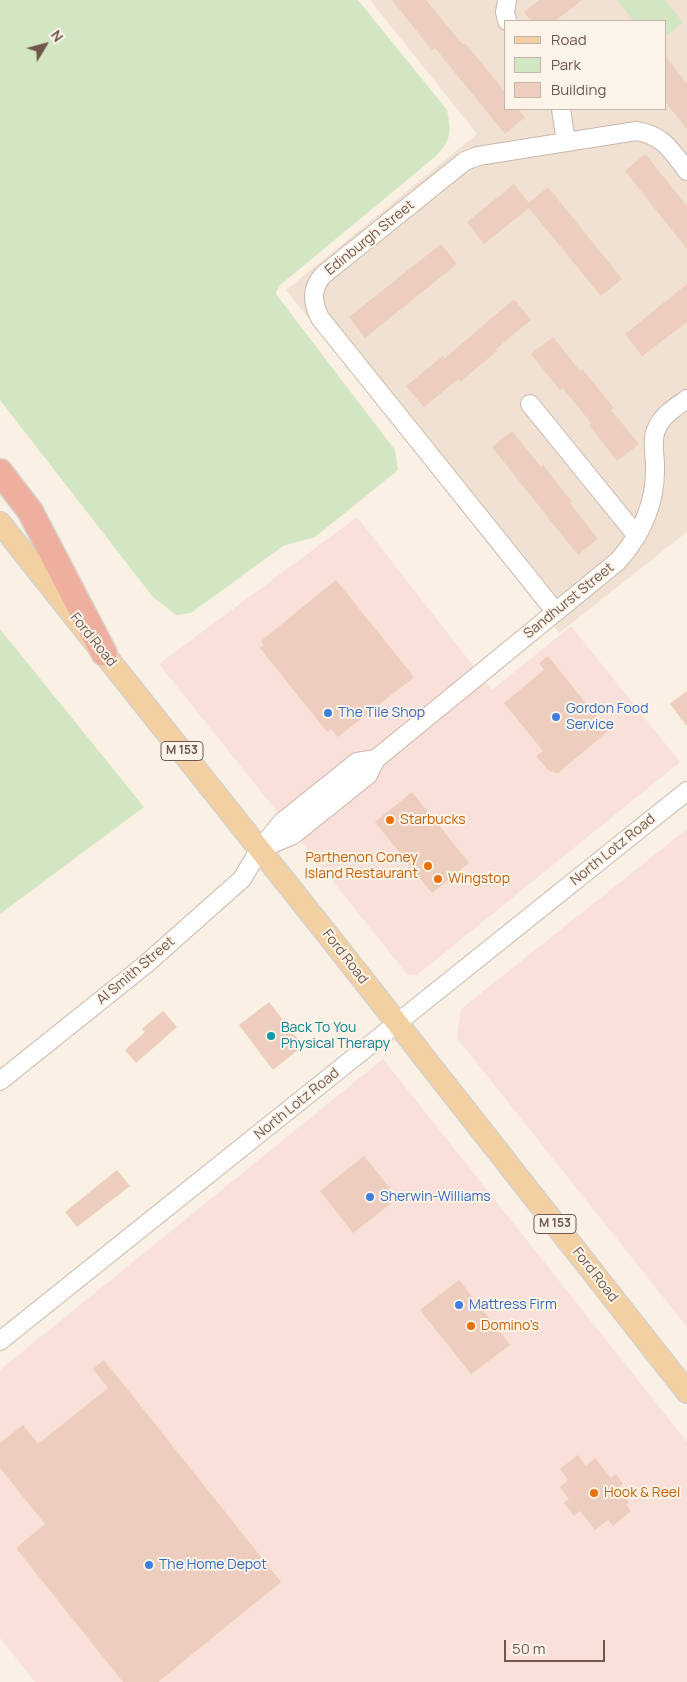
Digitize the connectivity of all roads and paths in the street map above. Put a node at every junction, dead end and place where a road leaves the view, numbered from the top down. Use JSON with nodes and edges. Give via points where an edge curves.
{"nodes":[{"id":1,"x":507,"y":0,"type":"edge"},
{"id":2,"x":507,"y":20,"type":"edge"},
{"id":3,"x":561,"y":110,"type":"edge"},
{"id":4,"x":566,"y":142,"type":"junction"},
{"id":5,"x":687,"y":170,"type":"edge"},
{"id":6,"x":687,"y":399,"type":"edge"},
{"id":7,"x":530,"y":404,"type":"dead end"},
{"id":8,"x":0,"y":472,"type":"edge"},
{"id":9,"x":0,"y":523,"type":"edge"},
{"id":10,"x":637,"y":536,"type":"junction"},
{"id":11,"x":555,"y":612,"type":"junction"},
{"id":12,"x":104,"y":653,"type":"junction"},
{"id":13,"x":687,"y":791,"type":"edge"},
{"id":14,"x":260,"y":849,"type":"junction"},
{"id":15,"x":397,"y":1024,"type":"junction"},
{"id":16,"x":0,"y":1081,"type":"edge"},
{"id":17,"x":0,"y":1341,"type":"edge"},
{"id":18,"x":687,"y":1392,"type":"edge"}],
"edges":[{"from":1,"to":2,"type":"street"},
{"from":3,"to":4,"type":"street"},
{"from":4,"to":5,"type":"street","name":"Edinburgh Street","via":[[648,133],[660,139]]},
{"from":4,"to":11,"type":"street","name":"Edinburgh Street","via":[[478,156],[465,161],[323,275],[313,296],[320,318]]},
{"from":6,"to":10,"type":"street","name":"Sandhurst Street","via":[[665,416],[656,429],[653,495]]},
{"from":7,"to":10,"type":"street"},
{"from":8,"to":12,"type":"highway","via":[[30,511]]},
{"from":9,"to":12,"type":"main road","name":"Ford Road","number":"M 153"},
{"from":10,"to":11,"type":"street","name":"Sandhurst Street","via":[[618,561]]},
{"from":11,"to":14,"type":"street","name":"Sandhurst Street","via":[[376,759],[357,762],[282,822]]},
{"from":12,"to":14,"type":"main road","name":"Ford Road","number":"M 153"},
{"from":13,"to":15,"type":"street","name":"North Lotz Road"},
{"from":14,"to":15,"type":"main road","name":"Ford Road","number":"M 153"},
{"from":14,"to":16,"type":"street","name":"Al Smith Street","via":[[242,879],[145,965]]},
{"from":15,"to":17,"type":"street","name":"North Lotz Road"},
{"from":15,"to":18,"type":"main road","name":"Ford Road","number":"M 153"}]}
